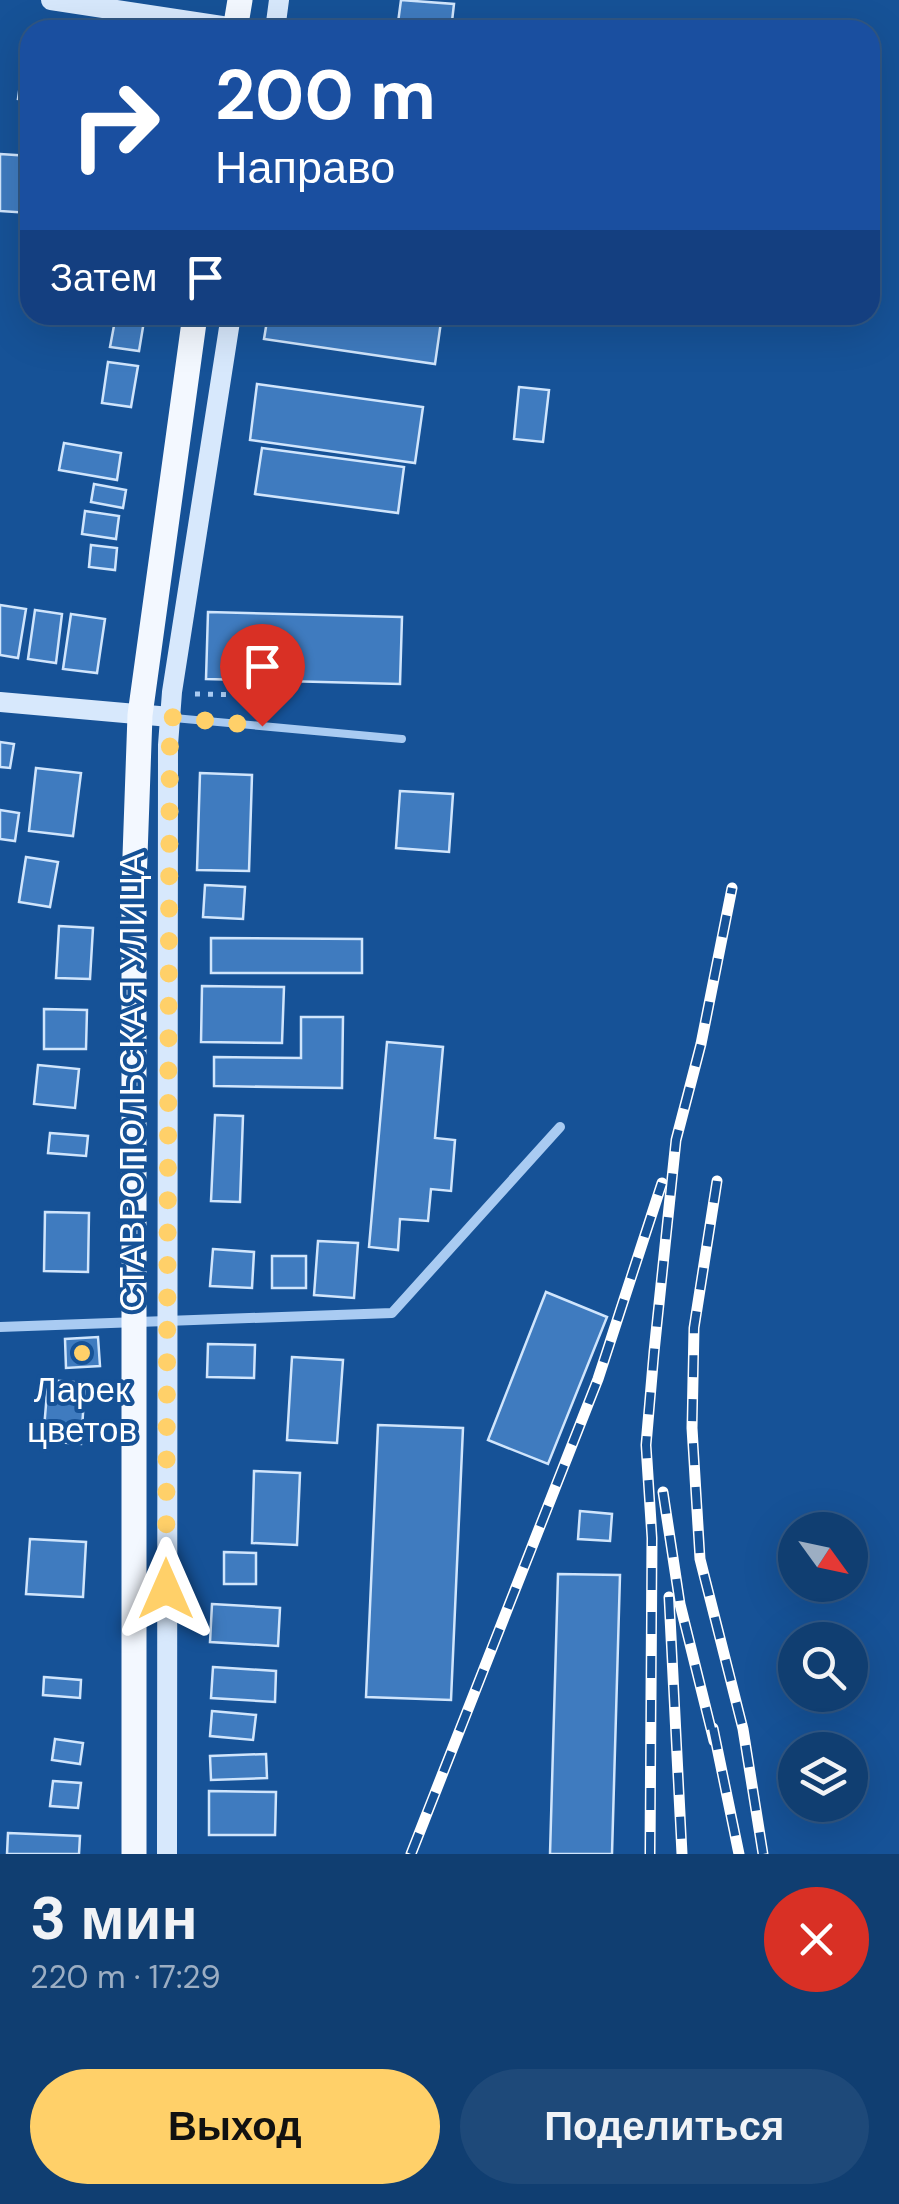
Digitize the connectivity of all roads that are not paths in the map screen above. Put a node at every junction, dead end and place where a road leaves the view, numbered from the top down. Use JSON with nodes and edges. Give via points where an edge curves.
{"nodes":[{"id":1,"x":51,"y":0,"type":"edge"},
{"id":2,"x":178,"y":20,"type":"edge"},
{"id":3,"x":194,"y":325,"type":"edge"},
{"id":4,"x":229,"y":325,"type":"edge"},
{"id":5,"x":0,"y":702,"type":"edge"},
{"id":6,"x":140,"y":715,"type":"junction"},
{"id":7,"x":170,"y":717,"type":"junction"},
{"id":8,"x":402,"y":738,"type":"dead end"},
{"id":9,"x":560,"y":1127,"type":"dead end"},
{"id":10,"x":166,"y":1324,"type":"junction"},
{"id":11,"x":136,"y":1325,"type":"junction"},
{"id":12,"x":0,"y":1327,"type":"edge"},
{"id":13,"x":134,"y":1854,"type":"edge"},
{"id":14,"x":167,"y":1854,"type":"edge"}],
"edges":[{"from":1,"to":2,"type":"main road"},
{"from":3,"to":6,"type":"main road","name":"СТАВРОПОЛЬСКАЯ УЛИЦА"},
{"from":4,"to":7,"type":"main road","name":"СТАВРОПОЛЬСКАЯ УЛИЦА"},
{"from":5,"to":6,"type":"main road"},
{"from":6,"to":7,"type":"main road"},
{"from":6,"to":11,"type":"main road","name":"СТАВРОПОЛЬСКАЯ УЛИЦА"},
{"from":7,"to":8,"type":"lane"},
{"from":7,"to":10,"type":"main road","name":"СТАВРОПОЛЬСКАЯ УЛИЦА"},
{"from":9,"to":10,"type":"street","via":[[392,1314]]},
{"from":10,"to":11,"type":"street"},
{"from":10,"to":14,"type":"main road","name":"СТАВРОПОЛЬСКАЯ УЛИЦА"},
{"from":11,"to":12,"type":"street"},
{"from":11,"to":13,"type":"main road","name":"СТАВРОПОЛЬСКАЯ УЛИЦА"}]}
